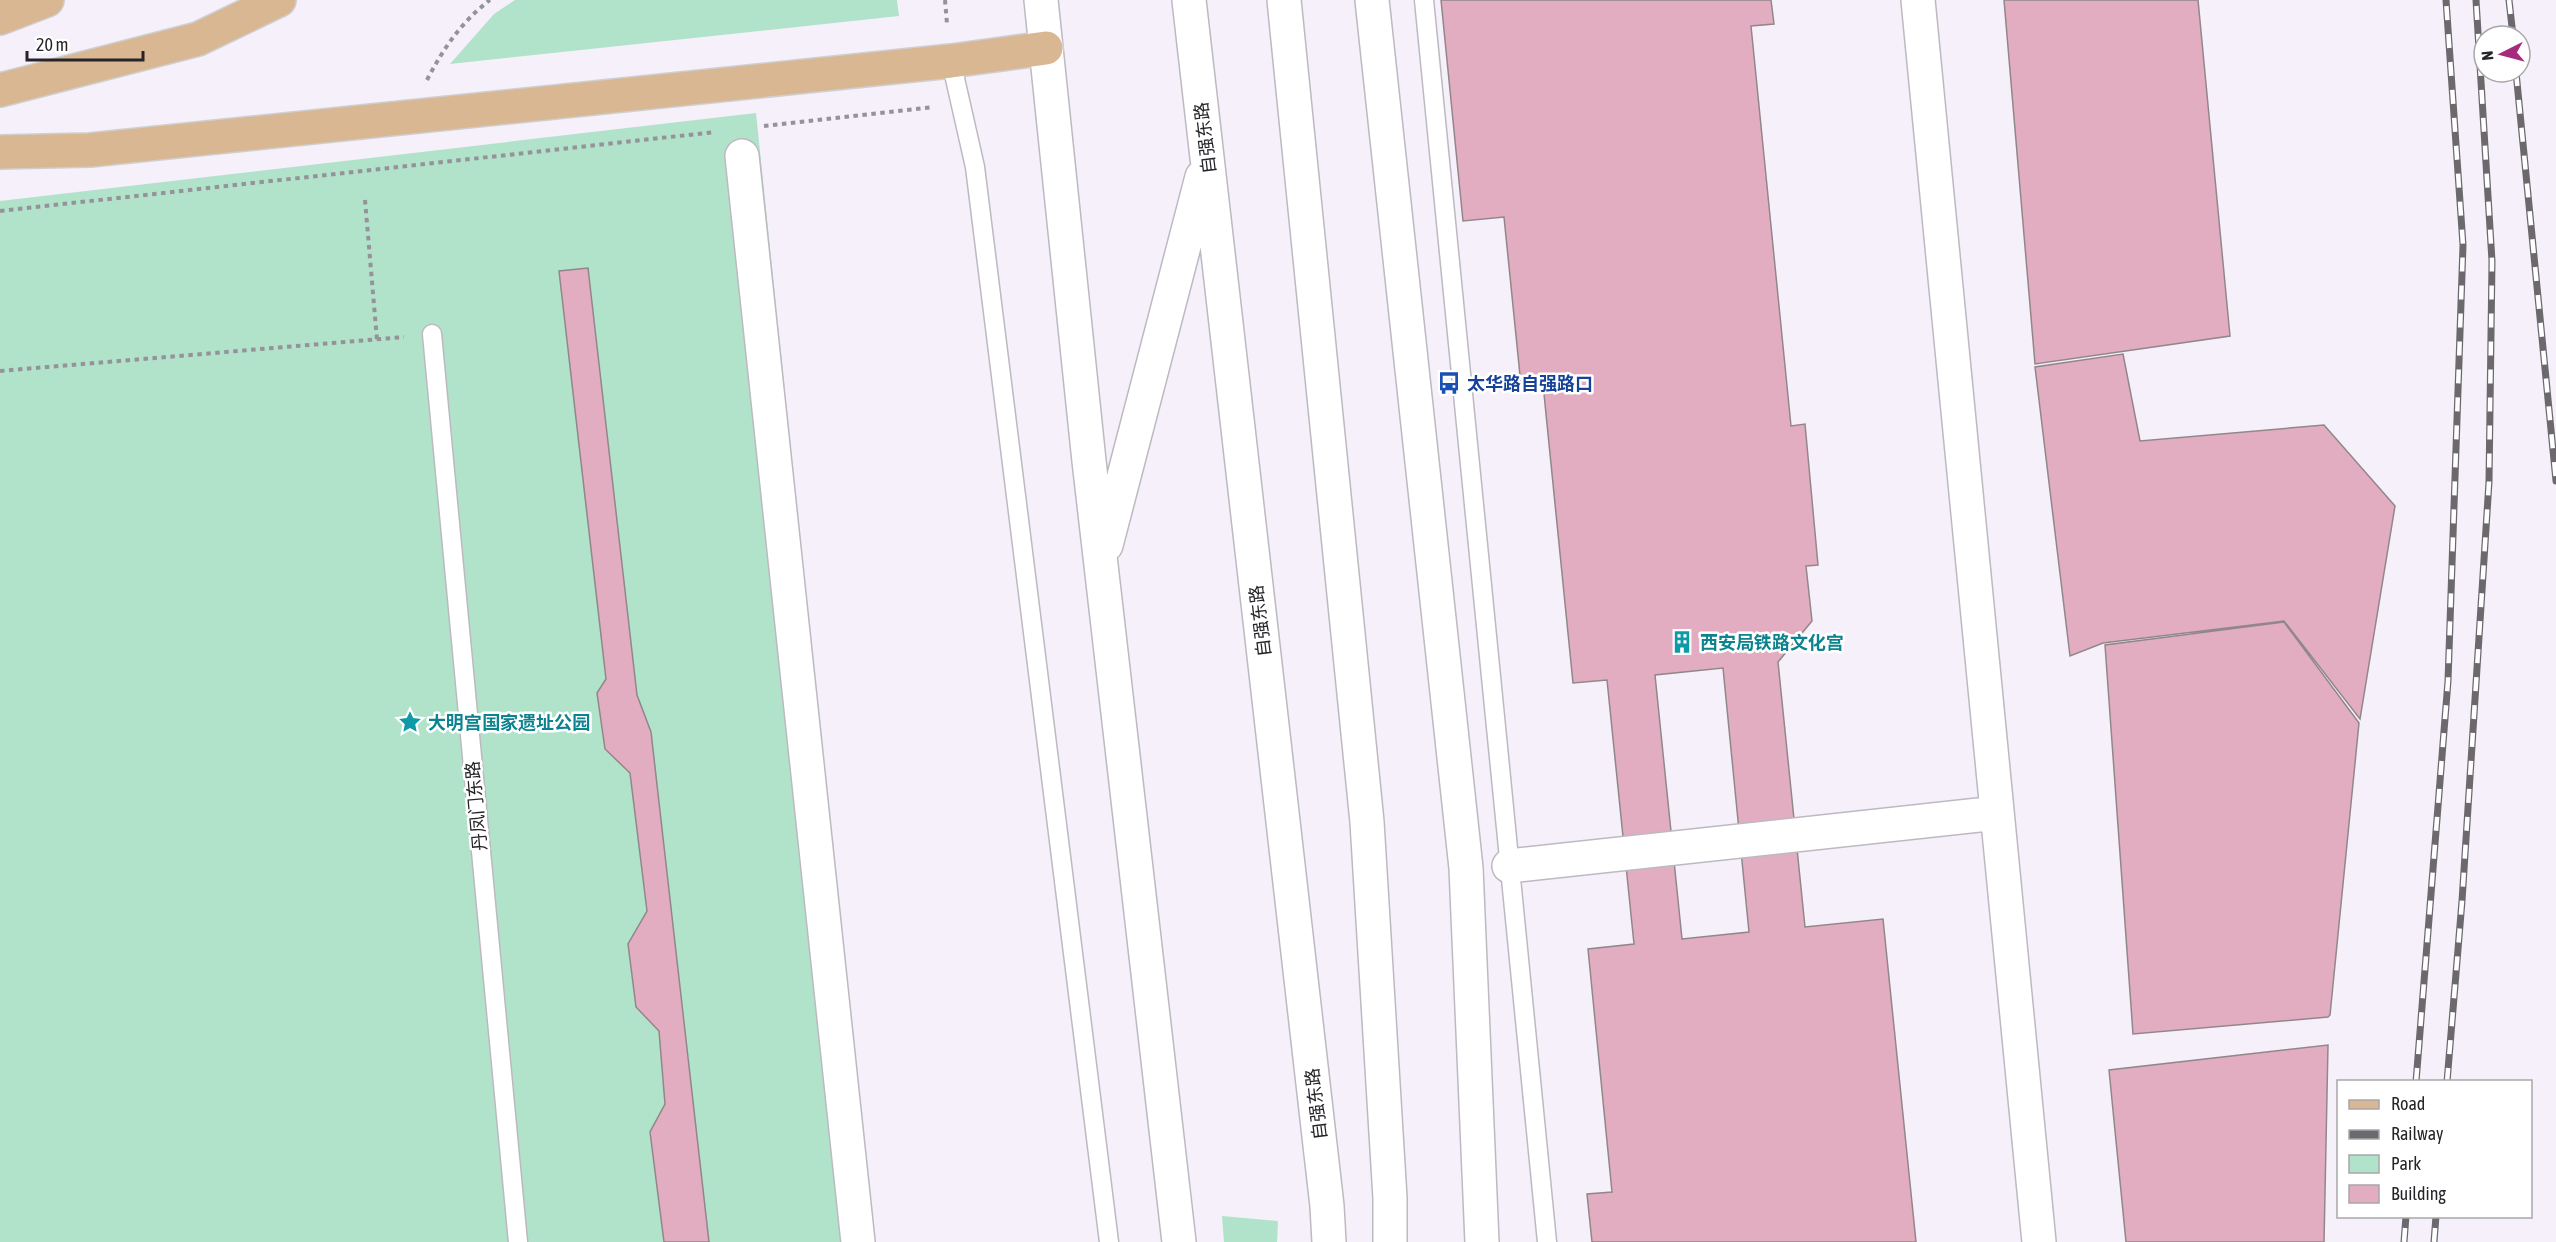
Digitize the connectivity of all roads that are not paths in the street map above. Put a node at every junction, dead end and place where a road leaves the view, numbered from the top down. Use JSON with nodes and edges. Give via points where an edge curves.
{"nodes":[{"id":1,"x":46,"y":0,"type":"edge"},
{"id":2,"x":279,"y":0,"type":"edge"},
{"id":3,"x":1041,"y":0,"type":"edge"},
{"id":4,"x":1189,"y":0,"type":"edge"},
{"id":5,"x":1284,"y":0,"type":"edge"},
{"id":6,"x":1372,"y":0,"type":"edge"},
{"id":7,"x":1424,"y":0,"type":"edge"},
{"id":8,"x":1918,"y":0,"type":"edge"},
{"id":9,"x":0,"y":18,"type":"edge"},
{"id":10,"x":1046,"y":48,"type":"junction"},
{"id":11,"x":951,"y":61,"type":"junction"},
{"id":12,"x":0,"y":90,"type":"edge"},
{"id":13,"x":0,"y":152,"type":"edge"},
{"id":14,"x":742,"y":156,"type":"dead end"},
{"id":15,"x":1207,"y":158,"type":"junction"},
{"id":16,"x":432,"y":334,"type":"road end"},
{"id":17,"x":1101,"y":566,"type":"junction"},
{"id":18,"x":1997,"y":813,"type":"junction"},
{"id":19,"x":1509,"y":866,"type":"junction"},
{"id":20,"x":518,"y":1242,"type":"edge"},
{"id":21,"x":858,"y":1242,"type":"edge"},
{"id":22,"x":1109,"y":1242,"type":"edge"},
{"id":23,"x":1179,"y":1242,"type":"edge"},
{"id":24,"x":1329,"y":1242,"type":"edge"},
{"id":25,"x":1390,"y":1242,"type":"edge"},
{"id":26,"x":1482,"y":1242,"type":"edge"},
{"id":27,"x":1547,"y":1242,"type":"edge"},
{"id":28,"x":2039,"y":1242,"type":"edge"}],
"edges":[{"from":1,"to":9,"type":"main road"},
{"from":2,"to":12,"type":"main road","via":[[198,39]]},
{"from":3,"to":10,"type":"street"},
{"from":4,"to":15,"type":"street","name":"自强东路"},
{"from":5,"to":25,"type":"street","via":[[1366,822]]},
{"from":6,"to":26,"type":"street","via":[[1466,868]]},
{"from":7,"to":19,"type":"lane"},
{"from":8,"to":18,"type":"street"},
{"from":10,"to":11,"type":"main road"},
{"from":10,"to":17,"type":"street"},
{"from":11,"to":13,"type":"main road","via":[[90,150]]},
{"from":11,"to":22,"type":"lane","via":[[975,167]]},
{"from":14,"to":21,"type":"street"},
{"from":15,"to":17,"type":"street"},
{"from":15,"to":24,"type":"street","name":"自强东路"},
{"from":16,"to":20,"type":"lane","name":"丹凤门东路"},
{"from":17,"to":23,"type":"street"},
{"from":18,"to":19,"type":"street"},
{"from":18,"to":28,"type":"street"},
{"from":19,"to":27,"type":"lane"}]}
